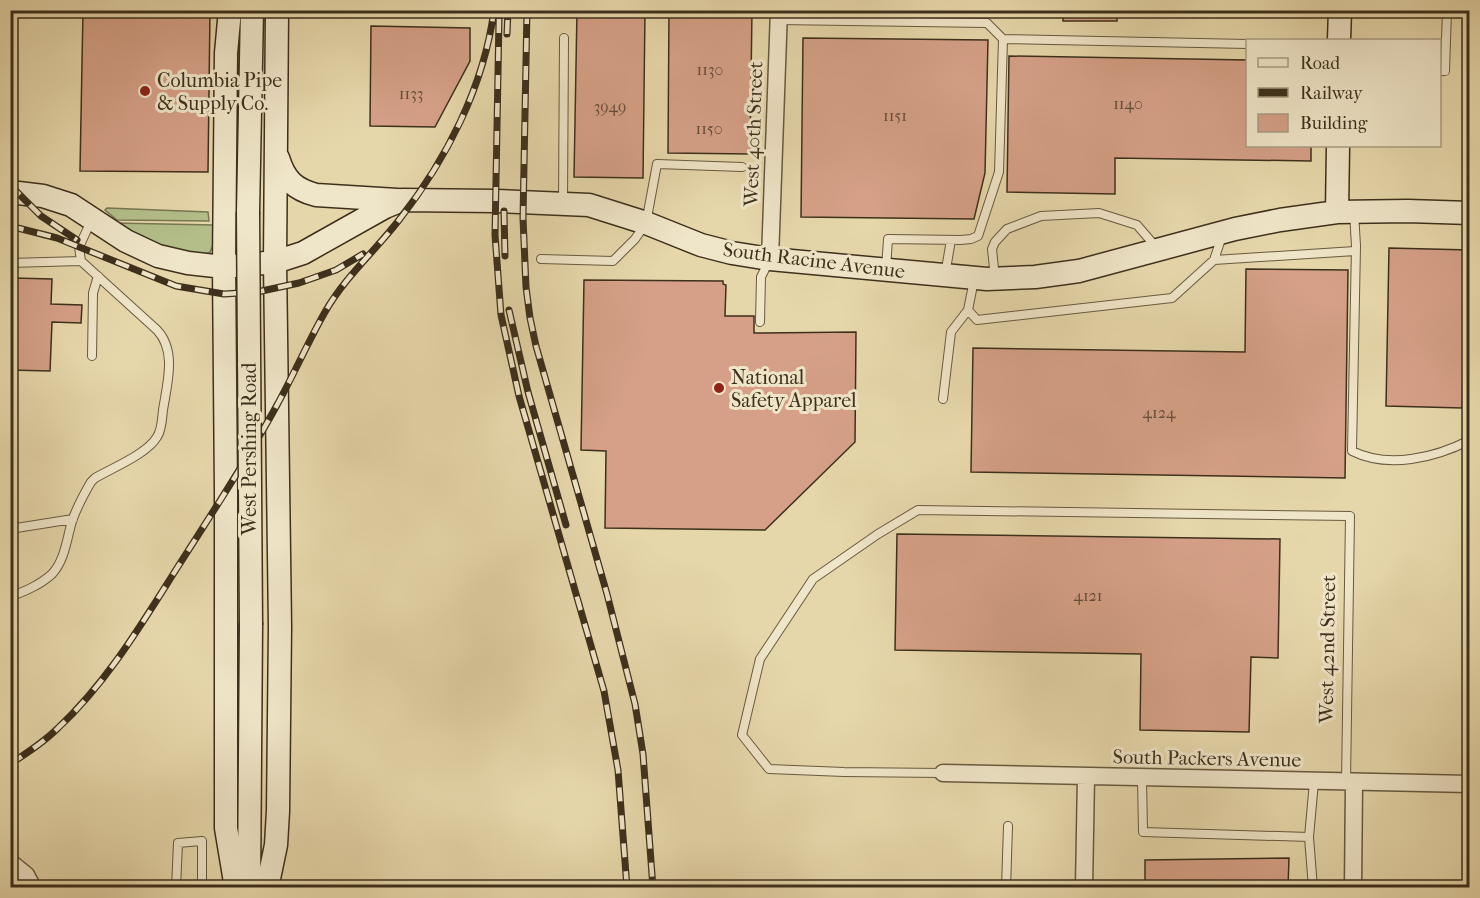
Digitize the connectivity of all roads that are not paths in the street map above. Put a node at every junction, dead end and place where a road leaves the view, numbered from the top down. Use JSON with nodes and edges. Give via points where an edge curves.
{"nodes":[{"id":1,"x":230,"y":10,"type":"edge"},
{"id":2,"x":252,"y":10,"type":"edge"},
{"id":3,"x":277,"y":10,"type":"edge"},
{"id":4,"x":1340,"y":10,"type":"edge"},
{"id":5,"x":1447,"y":10,"type":"edge"},
{"id":6,"x":779,"y":15,"type":"edge"},
{"id":7,"x":564,"y":38,"type":"dead end"},
{"id":8,"x":1003,"y":39,"type":"junction"},
{"id":9,"x":1339,"y":39,"type":"edge"},
{"id":10,"x":1246,"y":44,"type":"edge"},
{"id":11,"x":1441,"y":71,"type":"edge"},
{"id":12,"x":1338,"y":147,"type":"edge"},
{"id":13,"x":277,"y":154,"type":"junction"},
{"id":14,"x":742,"y":167,"type":"dead end"},
{"id":15,"x":10,"y":192,"type":"edge"},
{"id":16,"x":402,"y":200,"type":"junction"},
{"id":17,"x":563,"y":203,"type":"junction"},
{"id":18,"x":1345,"y":212,"type":"junction"},
{"id":19,"x":1470,"y":213,"type":"edge"},
{"id":20,"x":93,"y":219,"type":"junction"},
{"id":21,"x":646,"y":223,"type":"junction"},
{"id":22,"x":1223,"y":232,"type":"junction"},
{"id":23,"x":951,"y":240,"type":"junction"},
{"id":24,"x":1158,"y":249,"type":"junction"},
{"id":25,"x":1355,"y":251,"type":"junction"},
{"id":26,"x":541,"y":259,"type":"dead end"},
{"id":27,"x":770,"y":259,"type":"junction"},
{"id":28,"x":1214,"y":260,"type":"junction"},
{"id":29,"x":81,"y":261,"type":"junction"},
{"id":30,"x":275,"y":262,"type":"junction"},
{"id":31,"x":10,"y":263,"type":"edge"},
{"id":32,"x":224,"y":267,"type":"junction"},
{"id":33,"x":886,"y":270,"type":"junction"},
{"id":34,"x":945,"y":275,"type":"junction"},
{"id":35,"x":98,"y":276,"type":"junction"},
{"id":36,"x":985,"y":278,"type":"junction"},
{"id":37,"x":968,"y":310,"type":"junction"},
{"id":38,"x":760,"y":322,"type":"dead end"},
{"id":39,"x":92,"y":356,"type":"dead end"},
{"id":40,"x":944,"y":399,"type":"dead end"},
{"id":41,"x":1470,"y":440,"type":"edge"},
{"id":42,"x":73,"y":519,"type":"junction"},
{"id":43,"x":10,"y":529,"type":"edge"},
{"id":44,"x":10,"y":597,"type":"edge"},
{"id":45,"x":943,"y":773,"type":"joint"},
{"id":46,"x":1086,"y":777,"type":"junction"},
{"id":47,"x":1142,"y":778,"type":"junction"},
{"id":48,"x":1314,"y":782,"type":"junction"},
{"id":49,"x":1350,"y":782,"type":"junction"},
{"id":50,"x":1470,"y":784,"type":"edge"},
{"id":51,"x":1008,"y":826,"type":"dead end"},
{"id":52,"x":1309,"y":837,"type":"junction"},
{"id":53,"x":10,"y":862,"type":"edge"},
{"id":54,"x":33,"y":888,"type":"edge"},
{"id":55,"x":176,"y":888,"type":"edge"},
{"id":56,"x":202,"y":888,"type":"edge"},
{"id":57,"x":236,"y":888,"type":"edge"},
{"id":58,"x":249,"y":888,"type":"edge"},
{"id":59,"x":267,"y":888,"type":"edge"},
{"id":60,"x":1006,"y":888,"type":"edge"},
{"id":61,"x":1084,"y":888,"type":"edge"},
{"id":62,"x":1313,"y":888,"type":"edge"},
{"id":63,"x":1353,"y":888,"type":"edge"}],
"edges":[{"from":1,"to":32,"type":"main road"},
{"from":2,"to":58,"type":"main road","name":"West Pershing Road","bridge":true,"via":[[248,212]]},
{"from":3,"to":13,"type":"main road"},
{"from":4,"to":9,"type":"main road"},
{"from":5,"to":11,"type":"lane","via":[[1445,71]]},
{"from":6,"to":8,"type":"lane","via":[[987,23]]},
{"from":6,"to":27,"type":"street","name":"West 40th Street"},
{"from":7,"to":17,"type":"lane"},
{"from":8,"to":10,"type":"lane"},
{"from":8,"to":23,"type":"lane","via":[[999,172],[978,236]]},
{"from":12,"to":18,"type":"main road"},
{"from":13,"to":16,"type":"main road","via":[[282,172],[304,192]]},
{"from":13,"to":30,"type":"main road"},
{"from":14,"to":21,"type":"lane","via":[[657,164]]},
{"from":15,"to":20,"type":"main road","name":"South Racine Avenue","via":[[71,205]]},
{"from":16,"to":17,"type":"main road","name":"South Racine Avenue"},
{"from":16,"to":30,"type":"main road","name":"South Racine Avenue","via":[[303,253]]},
{"from":17,"to":21,"type":"main road","name":"South Racine Avenue","via":[[589,205]]},
{"from":18,"to":19,"type":"main road","name":"South Racine Avenue"},
{"from":18,"to":22,"type":"main road","name":"South Racine Avenue"},
{"from":18,"to":25,"type":"lane"},
{"from":20,"to":29,"type":"lane","via":[[79,247]]},
{"from":20,"to":32,"type":"main road","name":"South Racine Avenue","via":[[158,256]]},
{"from":21,"to":26,"type":"lane","via":[[613,261]]},
{"from":21,"to":27,"type":"main road","name":"South Racine Avenue","via":[[701,245]]},
{"from":22,"to":24,"type":"main road","name":"South Racine Avenue"},
{"from":22,"to":28,"type":"lane"},
{"from":23,"to":33,"type":"lane","via":[[888,238]]},
{"from":23,"to":34,"type":"lane"},
{"from":24,"to":36,"type":"main road","name":"South Racine Avenue","via":[[1079,270],[1035,277]]},
{"from":24,"to":36,"type":"lane","via":[[1137,225],[1099,213],[1041,216],[1008,229],[995,242]]},
{"from":25,"to":28,"type":"lane"},
{"from":25,"to":41,"type":"lane","via":[[1352,452],[1363,457],[1426,458]]},
{"from":27,"to":33,"type":"main road","name":"South Racine Avenue"},
{"from":27,"to":38,"type":"lane","via":[[761,277]]},
{"from":28,"to":37,"type":"lane","via":[[1172,298],[977,320]]},
{"from":29,"to":31,"type":"lane"},
{"from":29,"to":35,"type":"lane"},
{"from":30,"to":32,"type":"main road","name":"South Racine Avenue"},
{"from":30,"to":59,"type":"main road","via":[[278,800],[276,845]]},
{"from":32,"to":57,"type":"main road","via":[[226,828]]},
{"from":33,"to":34,"type":"main road","name":"South Racine Avenue"},
{"from":34,"to":36,"type":"main road","name":"South Racine Avenue"},
{"from":35,"to":39,"type":"lane","via":[[93,293]]},
{"from":35,"to":42,"type":"lane","via":[[161,335],[170,361],[169,375],[158,436],[146,448],[95,478]]},
{"from":36,"to":37,"type":"lane"},
{"from":37,"to":40,"type":"lane","via":[[951,332]]},
{"from":42,"to":43,"type":"lane"},
{"from":42,"to":44,"type":"lane","via":[[64,551],[50,576]]},
{"from":45,"to":46,"type":"street","name":"South Packers Avenue"},
{"from":45,"to":49,"type":"lane","name":"West 42nd Street","via":[[769,769],[742,735],[760,658],[813,579],[878,534],[918,510],[1350,516]]},
{"from":46,"to":47,"type":"street","name":"South Packers Avenue"},
{"from":46,"to":61,"type":"street"},
{"from":47,"to":48,"type":"street","name":"South Packers Avenue"},
{"from":47,"to":52,"type":"lane","via":[[1143,832]]},
{"from":48,"to":49,"type":"street","name":"South Packers Avenue"},
{"from":48,"to":52,"type":"lane"},
{"from":49,"to":50,"type":"street","name":"South Packers Avenue"},
{"from":49,"to":63,"type":"street","name":"West 42nd Street"},
{"from":51,"to":60,"type":"lane"},
{"from":52,"to":62,"type":"lane"},
{"from":53,"to":54,"type":"street","via":[[26,874]]},
{"from":55,"to":56,"type":"lane","via":[[178,843],[202,841]]}]}
